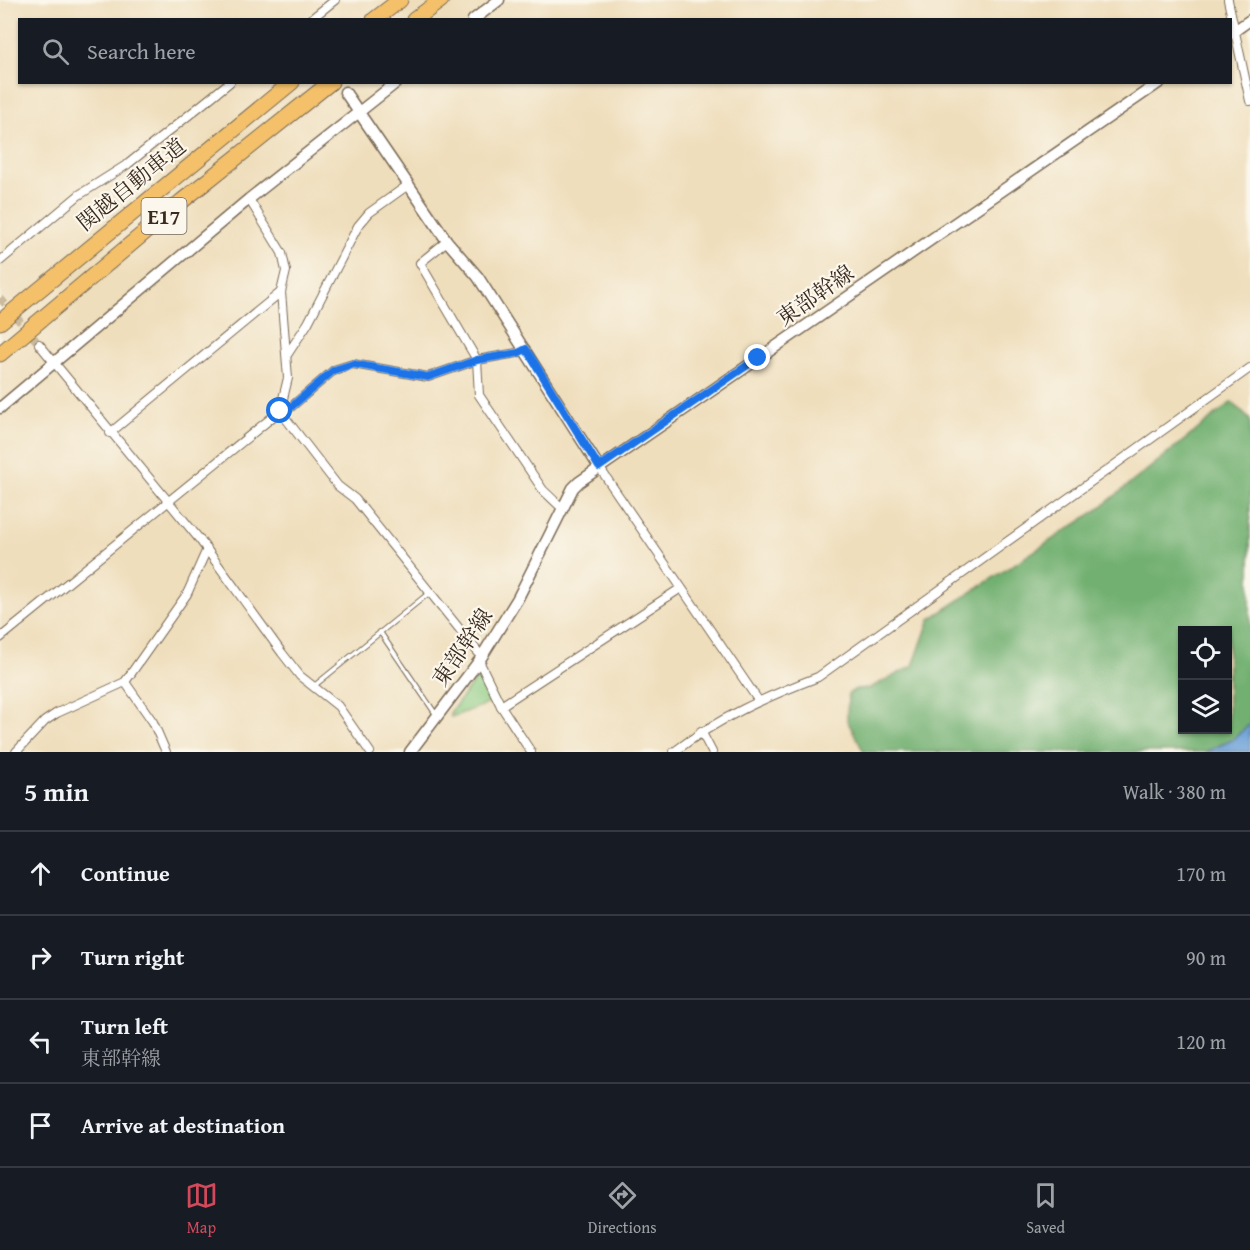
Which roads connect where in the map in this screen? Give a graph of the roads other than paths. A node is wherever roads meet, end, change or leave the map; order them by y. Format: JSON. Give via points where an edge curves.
{"nodes":[{"id":1,"x":335,"y":0,"type":"edge"},
{"id":2,"x":400,"y":0,"type":"edge"},
{"id":3,"x":441,"y":0,"type":"edge"},
{"id":4,"x":499,"y":0,"type":"edge"},
{"id":5,"x":1228,"y":0,"type":"edge"},
{"id":6,"x":312,"y":18,"type":"edge"},
{"id":7,"x":377,"y":18,"type":"edge"},
{"id":8,"x":417,"y":18,"type":"edge"},
{"id":9,"x":476,"y":18,"type":"edge"},
{"id":10,"x":1231,"y":18,"type":"edge"},
{"id":11,"x":1250,"y":20,"type":"edge"},
{"id":12,"x":1233,"y":32,"type":"edge"},
{"id":13,"x":228,"y":84,"type":"edge"},
{"id":14,"x":290,"y":84,"type":"edge"},
{"id":15,"x":328,"y":84,"type":"edge"},
{"id":16,"x":394,"y":84,"type":"edge"},
{"id":17,"x":1157,"y":84,"type":"edge"},
{"id":18,"x":345,"y":92,"type":"dead end"},
{"id":19,"x":1250,"y":100,"type":"edge"},
{"id":20,"x":358,"y":112,"type":"junction"},
{"id":21,"x":408,"y":185,"type":"junction"},
{"id":22,"x":249,"y":198,"type":"junction"},
{"id":23,"x":447,"y":241,"type":"junction"},
{"id":24,"x":0,"y":261,"type":"edge"},
{"id":25,"x":282,"y":292,"type":"junction"},
{"id":26,"x":0,"y":322,"type":"edge"},
{"id":27,"x":39,"y":344,"type":"tunnel mouth"},
{"id":28,"x":526,"y":349,"type":"junction"},
{"id":29,"x":0,"y":354,"type":"edge"},
{"id":30,"x":287,"y":355,"type":"junction"},
{"id":31,"x":477,"y":360,"type":"junction"},
{"id":32,"x":53,"y":361,"type":"junction"},
{"id":33,"x":1250,"y":368,"type":"edge"},
{"id":34,"x":0,"y":408,"type":"edge"},
{"id":35,"x":282,"y":412,"type":"junction"},
{"id":36,"x":110,"y":433,"type":"junction"},
{"id":37,"x":599,"y":467,"type":"junction"},
{"id":38,"x":168,"y":501,"type":"junction"},
{"id":39,"x":563,"y":508,"type":"junction"},
{"id":40,"x":207,"y":549,"type":"junction"},
{"id":41,"x":681,"y":588,"type":"junction"},
{"id":42,"x":429,"y":593,"type":"junction"},
{"id":43,"x":380,"y":633,"type":"junction"},
{"id":44,"x":0,"y":638,"type":"edge"},
{"id":45,"x":480,"y":659,"type":"junction"},
{"id":46,"x":125,"y":682,"type":"junction"},
{"id":47,"x":314,"y":686,"type":"junction"},
{"id":48,"x":758,"y":700,"type":"junction"},
{"id":49,"x":501,"y":706,"type":"junction"},
{"id":50,"x":438,"y":717,"type":"junction"},
{"id":51,"x":701,"y":731,"type":"junction"},
{"id":52,"x":16,"y":752,"type":"edge"},
{"id":53,"x":166,"y":752,"type":"edge"},
{"id":54,"x":370,"y":752,"type":"edge"},
{"id":55,"x":410,"y":752,"type":"edge"},
{"id":56,"x":531,"y":752,"type":"edge"},
{"id":57,"x":674,"y":752,"type":"edge"},
{"id":58,"x":712,"y":752,"type":"edge"}],
"edges":[{"from":1,"to":6,"type":"street"},
{"from":2,"to":7,"type":"highway"},
{"from":3,"to":8,"type":"highway"},
{"from":4,"to":9,"type":"street"},
{"from":5,"to":10,"type":"street"},
{"from":11,"to":12,"type":"street"},
{"from":12,"to":19,"type":"street"},
{"from":13,"to":24,"type":"street","via":[[128,164],[79,195]]},
{"from":14,"to":26,"type":"highway","name":"関越自動車道","number":"E17"},
{"from":15,"to":29,"type":"highway","name":"関越自動車道","number":"E17"},
{"from":16,"to":20,"type":"street"},
{"from":17,"to":37,"type":"street","name":"東部幹線"},
{"from":18,"to":20,"type":"street"},
{"from":20,"to":21,"type":"street"},
{"from":20,"to":22,"type":"street"},
{"from":21,"to":23,"type":"street"},
{"from":21,"to":30,"type":"street","via":[[369,213],[358,226]]},
{"from":22,"to":25,"type":"street","via":[[282,253]]},
{"from":22,"to":32,"type":"street"},
{"from":23,"to":28,"type":"street","via":[[478,277]]},
{"from":23,"to":31,"type":"street","via":[[420,263]]},
{"from":25,"to":30,"type":"street"},
{"from":25,"to":36,"type":"street"},
{"from":27,"to":32,"type":"street"},
{"from":28,"to":31,"type":"street"},
{"from":28,"to":37,"type":"street"},
{"from":30,"to":35,"type":"street","via":[[288,378]]},
{"from":31,"to":35,"type":"street","via":[[428,377],[353,364],[334,370]]},
{"from":31,"to":39,"type":"street","via":[[479,395],[543,490]]},
{"from":32,"to":34,"type":"street"},
{"from":32,"to":36,"type":"street"},
{"from":33,"to":48,"type":"street","via":[[818,677]]},
{"from":35,"to":38,"type":"street"},
{"from":35,"to":42,"type":"street","via":[[338,486],[355,498]]},
{"from":36,"to":38,"type":"street"},
{"from":37,"to":39,"type":"street","name":"東部幹線","via":[[573,488]]},
{"from":37,"to":41,"type":"street"},
{"from":38,"to":40,"type":"street"},
{"from":38,"to":44,"type":"street"},
{"from":39,"to":45,"type":"street","name":"東部幹線","via":[[526,584]]},
{"from":40,"to":46,"type":"street","via":[[187,594]]},
{"from":40,"to":47,"type":"street","via":[[282,653],[300,676]]},
{"from":41,"to":48,"type":"street"},
{"from":41,"to":49,"type":"street"},
{"from":42,"to":43,"type":"lane"},
{"from":42,"to":45,"type":"street"},
{"from":43,"to":47,"type":"lane"},
{"from":43,"to":50,"type":"lane"},
{"from":45,"to":49,"type":"street"},
{"from":45,"to":50,"type":"street","name":"東部幹線"},
{"from":46,"to":52,"type":"street","via":[[57,712]]},
{"from":46,"to":53,"type":"street","via":[[149,717]]},
{"from":47,"to":54,"type":"street","via":[[338,706]]},
{"from":48,"to":51,"type":"street"},
{"from":49,"to":56,"type":"street"},
{"from":50,"to":55,"type":"street","name":"東部幹線"},
{"from":51,"to":57,"type":"street"},
{"from":51,"to":58,"type":"street"}]}
